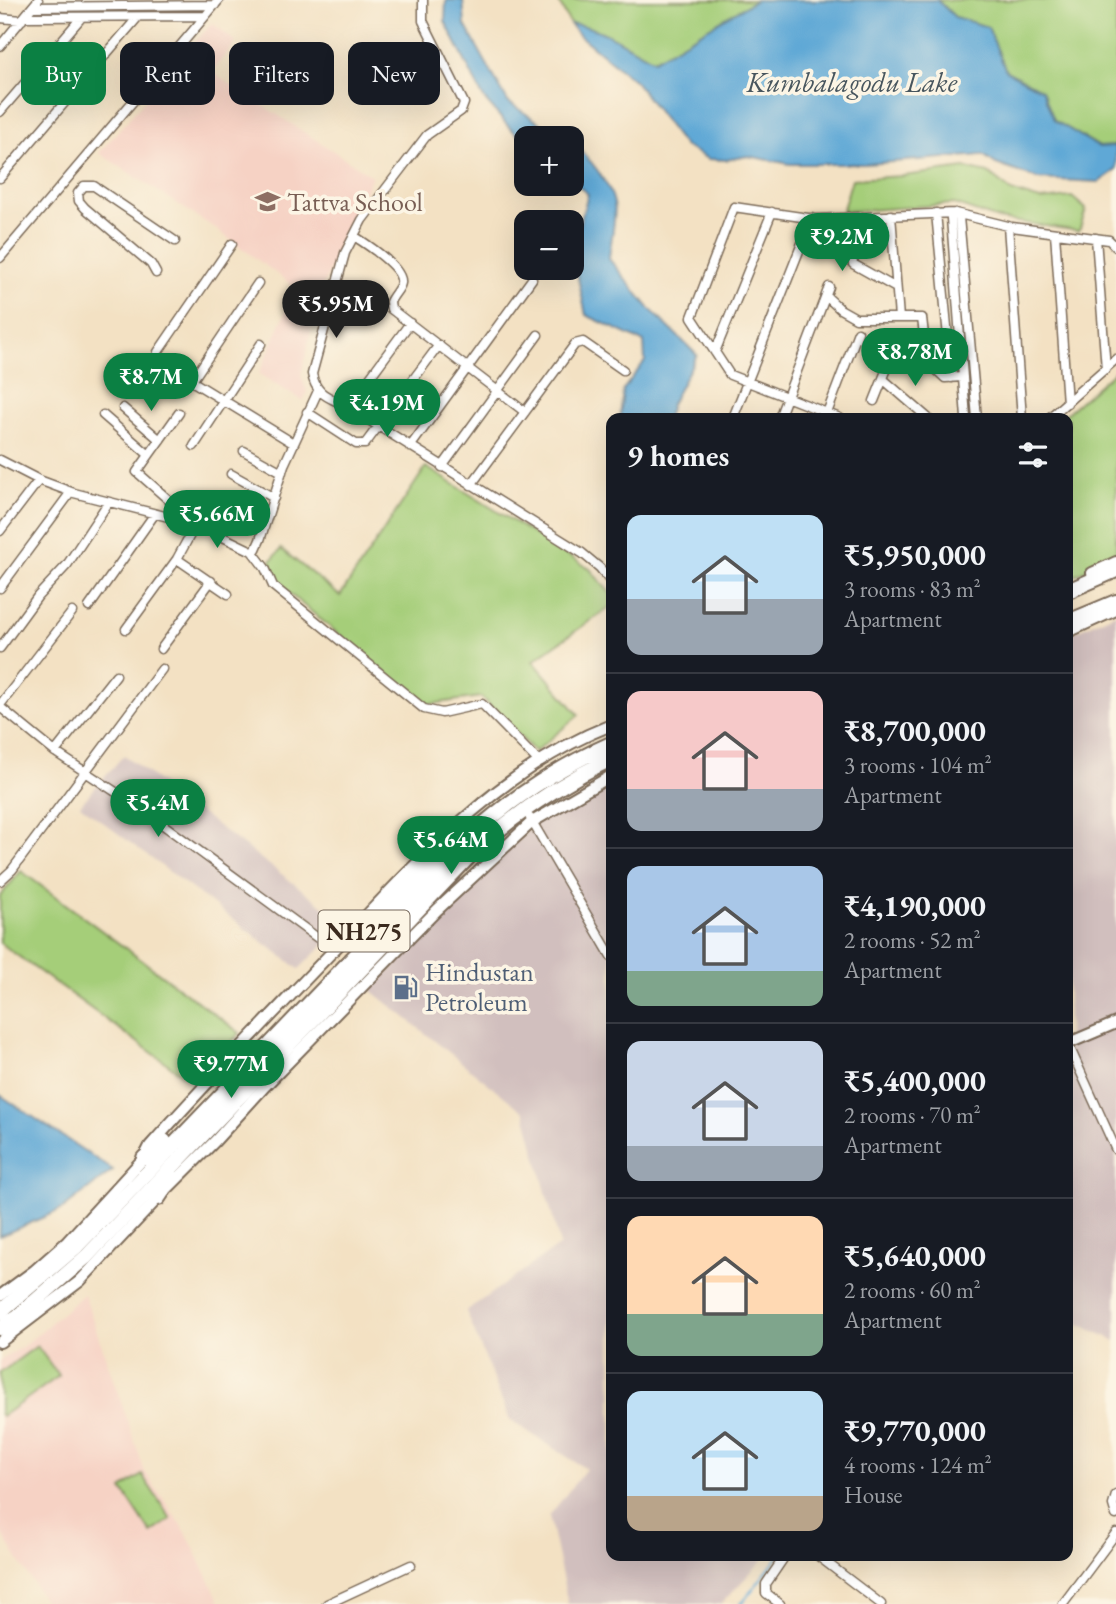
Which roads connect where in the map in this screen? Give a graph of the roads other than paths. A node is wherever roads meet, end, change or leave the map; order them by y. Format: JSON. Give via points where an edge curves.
{"nodes":[{"id":1,"x":423,"y":0,"type":"edge"},
{"id":2,"x":217,"y":2,"type":"edge"},
{"id":3,"x":36,"y":4,"type":"edge"},
{"id":4,"x":205,"y":16,"type":"junction"},
{"id":5,"x":138,"y":17,"type":"junction"},
{"id":6,"x":0,"y":18,"type":"edge"},
{"id":7,"x":81,"y":18,"type":"junction"},
{"id":8,"x":23,"y":19,"type":"junction"},
{"id":9,"x":0,"y":46,"type":"edge"},
{"id":10,"x":0,"y":112,"type":"edge"},
{"id":11,"x":0,"y":178,"type":"edge"},
{"id":12,"x":772,"y":212,"type":"junction"},
{"id":13,"x":936,"y":213,"type":"junction"},
{"id":14,"x":955,"y":213,"type":"junction"},
{"id":15,"x":891,"y":215,"type":"junction"},
{"id":16,"x":848,"y":217,"type":"junction"},
{"id":17,"x":812,"y":218,"type":"junction"},
{"id":18,"x":1008,"y":226,"type":"junction"},
{"id":19,"x":1055,"y":233,"type":"junction"},
{"id":20,"x":354,"y":236,"type":"junction"},
{"id":21,"x":1096,"y":238,"type":"junction"},
{"id":22,"x":175,"y":241,"type":"dead end"},
{"id":23,"x":232,"y":244,"type":"dead end"},
{"id":24,"x":1116,"y":247,"type":"edge"},
{"id":25,"x":0,"y":258,"type":"edge"},
{"id":26,"x":156,"y":273,"type":"dead end"},
{"id":27,"x":531,"y":280,"type":"edge"},
{"id":28,"x":258,"y":283,"type":"dead end"},
{"id":29,"x":896,"y":288,"type":"junction"},
{"id":30,"x":899,"y":318,"type":"junction"},
{"id":31,"x":410,"y":323,"type":"junction"},
{"id":32,"x":858,"y":332,"type":"dead end"},
{"id":33,"x":538,"y":335,"type":"dead end"},
{"id":34,"x":261,"y":344,"type":"dead end"},
{"id":35,"x":439,"y":345,"type":"junction"},
{"id":36,"x":715,"y":352,"type":"junction"},
{"id":37,"x":1116,"y":359,"type":"edge"},
{"id":38,"x":890,"y":362,"type":"dead end"},
{"id":39,"x":468,"y":368,"type":"junction"},
{"id":40,"x":1106,"y":369,"type":"junction"},
{"id":41,"x":623,"y":370,"type":"dead end"},
{"id":42,"x":963,"y":377,"type":"junction"},
{"id":43,"x":952,"y":378,"type":"junction"},
{"id":44,"x":883,"y":379,"type":"junction"},
{"id":45,"x":192,"y":381,"type":"junction"},
{"id":46,"x":748,"y":382,"type":"junction"},
{"id":47,"x":318,"y":391,"type":"junction"},
{"id":48,"x":497,"y":391,"type":"junction"},
{"id":49,"x":787,"y":397,"type":"junction"},
{"id":50,"x":224,"y":401,"type":"junction"},
{"id":51,"x":874,"y":401,"type":"dead end"},
{"id":52,"x":1067,"y":403,"type":"junction"},
{"id":53,"x":348,"y":407,"type":"junction"},
{"id":54,"x":123,"y":408,"type":"dead end"},
{"id":55,"x":917,"y":408,"type":"junction"},
{"id":56,"x":307,"y":412,"type":"junction"},
{"id":57,"x":525,"y":412,"type":"junction"},
{"id":58,"x":179,"y":413,"type":"dead end"},
{"id":59,"x":735,"y":413,"type":"edge"},
{"id":60,"x":781,"y":413,"type":"edge"},
{"id":61,"x":827,"y":413,"type":"joint"},
{"id":62,"x":914,"y":413,"type":"edge"},
{"id":63,"x":922,"y":413,"type":"edge"},
{"id":64,"x":966,"y":413,"type":"edge"},
{"id":65,"x":977,"y":413,"type":"edge"},
{"id":66,"x":1023,"y":413,"type":"edge"},
{"id":67,"x":1055,"y":413,"type":"edge"},
{"id":68,"x":103,"y":415,"type":"dead end"},
{"id":69,"x":378,"y":426,"type":"junction"},
{"id":70,"x":160,"y":440,"type":"junction"},
{"id":71,"x":293,"y":443,"type":"junction"},
{"id":72,"x":194,"y":446,"type":"dead end"},
{"id":73,"x":410,"y":447,"type":"junction"},
{"id":74,"x":244,"y":451,"type":"dead end"},
{"id":75,"x":149,"y":455,"type":"junction"},
{"id":76,"x":0,"y":460,"type":"edge"},
{"id":77,"x":442,"y":467,"type":"junction"},
{"id":78,"x":282,"y":472,"type":"junction"},
{"id":79,"x":231,"y":474,"type":"dead end"},
{"id":80,"x":39,"y":480,"type":"junction"},
{"id":81,"x":471,"y":485,"type":"junction"},
{"id":82,"x":71,"y":492,"type":"junction"},
{"id":83,"x":275,"y":498,"type":"junction"},
{"id":84,"x":108,"y":503,"type":"junction"},
{"id":85,"x":155,"y":515,"type":"junction"},
{"id":86,"x":196,"y":524,"type":"junction"},
{"id":87,"x":0,"y":531,"type":"edge"},
{"id":88,"x":252,"y":551,"type":"junction"},
{"id":89,"x":177,"y":559,"type":"junction"},
{"id":90,"x":1116,"y":562,"type":"edge"},
{"id":91,"x":1116,"y":570,"type":"edge"},
{"id":92,"x":606,"y":576,"type":"edge"},
{"id":93,"x":1116,"y":578,"type":"edge"},
{"id":94,"x":211,"y":582,"type":"junction"},
{"id":95,"x":1073,"y":582,"type":"edge"},
{"id":96,"x":0,"y":588,"type":"edge"},
{"id":97,"x":1073,"y":589,"type":"edge"},
{"id":98,"x":228,"y":594,"type":"dead end"},
{"id":99,"x":1116,"y":594,"type":"edge"},
{"id":100,"x":1073,"y":596,"type":"edge"},
{"id":101,"x":1116,"y":602,"type":"edge"},
{"id":102,"x":89,"y":607,"type":"dead end"},
{"id":103,"x":1116,"y":610,"type":"edge"},
{"id":104,"x":1073,"y":611,"type":"edge"},
{"id":105,"x":72,"y":612,"type":"dead end"},
{"id":106,"x":1073,"y":620,"type":"edge"},
{"id":107,"x":127,"y":629,"type":"dead end"},
{"id":108,"x":1073,"y":630,"type":"edge"},
{"id":109,"x":0,"y":648,"type":"edge"},
{"id":110,"x":161,"y":649,"type":"dead end"},
{"id":111,"x":162,"y":669,"type":"dead end"},
{"id":112,"x":116,"y":676,"type":"dead end"},
{"id":113,"x":0,"y":706,"type":"edge"},
{"id":114,"x":606,"y":727,"type":"edge"},
{"id":115,"x":606,"y":737,"type":"edge"},
{"id":116,"x":606,"y":747,"type":"edge"},
{"id":117,"x":55,"y":752,"type":"junction"},
{"id":118,"x":539,"y":762,"type":"junction"},
{"id":119,"x":606,"y":762,"type":"edge"},
{"id":120,"x":606,"y":770,"type":"edge"},
{"id":121,"x":85,"y":773,"type":"junction"},
{"id":122,"x":606,"y":779,"type":"edge"},
{"id":123,"x":531,"y":819,"type":"junction"},
{"id":124,"x":0,"y":881,"type":"edge"},
{"id":125,"x":606,"y":947,"type":"edge"},
{"id":126,"x":334,"y":950,"type":"junction"},
{"id":127,"x":1116,"y":1023,"type":"edge"},
{"id":128,"x":1073,"y":1041,"type":"edge"},
{"id":129,"x":1073,"y":1054,"type":"edge"},
{"id":130,"x":1116,"y":1150,"type":"edge"},
{"id":131,"x":144,"y":1158,"type":"junction"},
{"id":132,"x":158,"y":1198,"type":"joint"},
{"id":133,"x":0,"y":1296,"type":"edge"},
{"id":134,"x":0,"y":1312,"type":"edge"},
{"id":135,"x":2,"y":1334,"type":"edge"},
{"id":136,"x":1116,"y":1495,"type":"edge"},
{"id":137,"x":1116,"y":1515,"type":"edge"},
{"id":138,"x":1116,"y":1532,"type":"edge"},
{"id":139,"x":782,"y":1561,"type":"edge"},
{"id":140,"x":825,"y":1561,"type":"edge"},
{"id":141,"x":411,"y":1565,"type":"dead end"},
{"id":142,"x":327,"y":1604,"type":"edge"},
{"id":143,"x":780,"y":1604,"type":"edge"},
{"id":144,"x":881,"y":1604,"type":"edge"},
{"id":145,"x":1063,"y":1604,"type":"edge"}],
"edges":[{"from":1,"to":20,"type":"street","via":[[424,21],[464,103],[461,111],[427,135]]},
{"from":2,"to":3,"type":"street"},
{"from":2,"to":4,"type":"street"},
{"from":3,"to":8,"type":"street"},
{"from":4,"to":5,"type":"street"},
{"from":4,"to":25,"type":"street"},
{"from":5,"to":7,"type":"street"},
{"from":5,"to":11,"type":"street"},
{"from":6,"to":8,"type":"street"},
{"from":7,"to":8,"type":"street"},
{"from":7,"to":10,"type":"street"},
{"from":8,"to":9,"type":"street"},
{"from":12,"to":17,"type":"street"},
{"from":12,"to":36,"type":"street"},
{"from":12,"to":36,"type":"street","via":[[734,207],[692,317]]},
{"from":13,"to":14,"type":"street"},
{"from":13,"to":15,"type":"street"},
{"from":13,"to":43,"type":"street"},
{"from":14,"to":18,"type":"street"},
{"from":14,"to":42,"type":"street","via":[[951,218]]},
{"from":14,"to":65,"type":"street","via":[[960,216]]},
{"from":15,"to":16,"type":"street"},
{"from":15,"to":29,"type":"street"},
{"from":16,"to":17,"type":"street"},
{"from":16,"to":29,"type":"street","via":[[853,264]]},
{"from":17,"to":46,"type":"street"},
{"from":18,"to":19,"type":"street"},
{"from":18,"to":66,"type":"street"},
{"from":19,"to":21,"type":"street"},
{"from":19,"to":52,"type":"street"},
{"from":20,"to":31,"type":"street","via":[[382,255],[400,275],[401,286],[389,305]]},
{"from":20,"to":47,"type":"street","via":[[345,253],[315,362]]},
{"from":21,"to":24,"type":"street","via":[[1109,240]]},
{"from":21,"to":40,"type":"street"},
{"from":22,"to":26,"type":"street","via":[[94,186],[85,186],[78,193],[85,208]]},
{"from":23,"to":45,"type":"street","via":[[158,352],[158,360]]},
{"from":27,"to":39,"type":"street"},
{"from":28,"to":45,"type":"street"},
{"from":29,"to":30,"type":"street"},
{"from":30,"to":43,"type":"street","via":[[922,318],[927,361],[945,378]]},
{"from":30,"to":49,"type":"street","via":[[856,318],[840,309],[828,292]]},
{"from":31,"to":35,"type":"street"},
{"from":31,"to":53,"type":"street"},
{"from":32,"to":61,"type":"street"},
{"from":33,"to":48,"type":"street"},
{"from":34,"to":50,"type":"street"},
{"from":35,"to":39,"type":"street"},
{"from":35,"to":69,"type":"street"},
{"from":36,"to":46,"type":"street","via":[[730,374]]},
{"from":37,"to":40,"type":"street"},
{"from":38,"to":44,"type":"street"},
{"from":39,"to":48,"type":"street"},
{"from":39,"to":73,"type":"street"},
{"from":40,"to":52,"type":"street"},
{"from":41,"to":57,"type":"street","via":[[578,342]]},
{"from":42,"to":43,"type":"street"},
{"from":42,"to":64,"type":"street"},
{"from":44,"to":51,"type":"street"},
{"from":44,"to":55,"type":"street"},
{"from":45,"to":50,"type":"street"},
{"from":46,"to":49,"type":"street"},
{"from":46,"to":59,"type":"street"},
{"from":47,"to":53,"type":"street"},
{"from":47,"to":56,"type":"street"},
{"from":48,"to":57,"type":"street"},
{"from":48,"to":77,"type":"street"},
{"from":49,"to":60,"type":"street"},
{"from":49,"to":61,"type":"street"},
{"from":50,"to":71,"type":"street"},
{"from":50,"to":72,"type":"street"},
{"from":52,"to":67,"type":"street"},
{"from":53,"to":69,"type":"street"},
{"from":54,"to":70,"type":"street"},
{"from":55,"to":62,"type":"street"},
{"from":55,"to":63,"type":"street"},
{"from":56,"to":69,"type":"street","via":[[361,445]]},
{"from":56,"to":71,"type":"street"},
{"from":57,"to":81,"type":"street"},
{"from":58,"to":70,"type":"street"},
{"from":68,"to":75,"type":"street"},
{"from":69,"to":73,"type":"street"},
{"from":70,"to":75,"type":"street"},
{"from":71,"to":78,"type":"street"},
{"from":73,"to":77,"type":"street"},
{"from":74,"to":78,"type":"street"},
{"from":75,"to":86,"type":"street","via":[[136,472]]},
{"from":76,"to":80,"type":"street"},
{"from":77,"to":81,"type":"street"},
{"from":78,"to":83,"type":"street"},
{"from":79,"to":83,"type":"street"},
{"from":80,"to":82,"type":"street"},
{"from":80,"to":87,"type":"street"},
{"from":81,"to":92,"type":"street","via":[[582,553]]},
{"from":82,"to":84,"type":"street"},
{"from":82,"to":96,"type":"street"},
{"from":83,"to":88,"type":"street"},
{"from":84,"to":85,"type":"street"},
{"from":84,"to":109,"type":"street"},
{"from":85,"to":86,"type":"street"},
{"from":85,"to":102,"type":"street"},
{"from":86,"to":88,"type":"street"},
{"from":86,"to":89,"type":"street"},
{"from":88,"to":118,"type":"street","via":[[272,586],[424,709],[442,713],[482,704]]},
{"from":89,"to":94,"type":"street"},
{"from":89,"to":107,"type":"street"},
{"from":90,"to":95,"type":"street"},
{"from":91,"to":97,"type":"highway"},
{"from":93,"to":100,"type":"highway"},
{"from":94,"to":98,"type":"street"},
{"from":94,"to":110,"type":"street"},
{"from":99,"to":104,"type":"highway"},
{"from":101,"to":106,"type":"highway"},
{"from":103,"to":108,"type":"street"},
{"from":105,"to":113,"type":"street"},
{"from":111,"to":121,"type":"street"},
{"from":112,"to":117,"type":"street"},
{"from":113,"to":117,"type":"street"},
{"from":114,"to":118,"type":"street","number":"NH275"},
{"from":115,"to":131,"type":"highway","number":"NH275","via":[[544,768],[462,832]]},
{"from":116,"to":134,"type":"highway","number":"NH275","via":[[541,781],[470,836],[76,1247]]},
{"from":117,"to":121,"type":"street"},
{"from":118,"to":126,"type":"street","number":"NH275","via":[[505,785],[418,861]]},
{"from":119,"to":135,"type":"highway","number":"NH275","via":[[531,805],[480,846],[86,1256]]},
{"from":120,"to":123,"type":"highway","number":"NH275","via":[[576,785]]},
{"from":121,"to":124,"type":"street"},
{"from":121,"to":126,"type":"street"},
{"from":122,"to":123,"type":"street","number":"NH275"},
{"from":123,"to":125,"type":"street"},
{"from":123,"to":132,"type":"highway","number":"NH275","via":[[477,860],[274,1066]]},
{"from":126,"to":131,"type":"street","number":"NH275","via":[[205,1083]]},
{"from":127,"to":128,"type":"street"},
{"from":129,"to":130,"type":"street"},
{"from":131,"to":133,"type":"street","number":"NH275","via":[[67,1242]]},
{"from":132,"to":135,"type":"street","number":"NH275","via":[[79,1281]]},
{"from":136,"to":137,"type":"street"},
{"from":138,"to":145,"type":"street"},
{"from":139,"to":143,"type":"street","via":[[766,1584],[766,1593]]},
{"from":140,"to":144,"type":"street"},
{"from":141,"to":142,"type":"street"}]}
